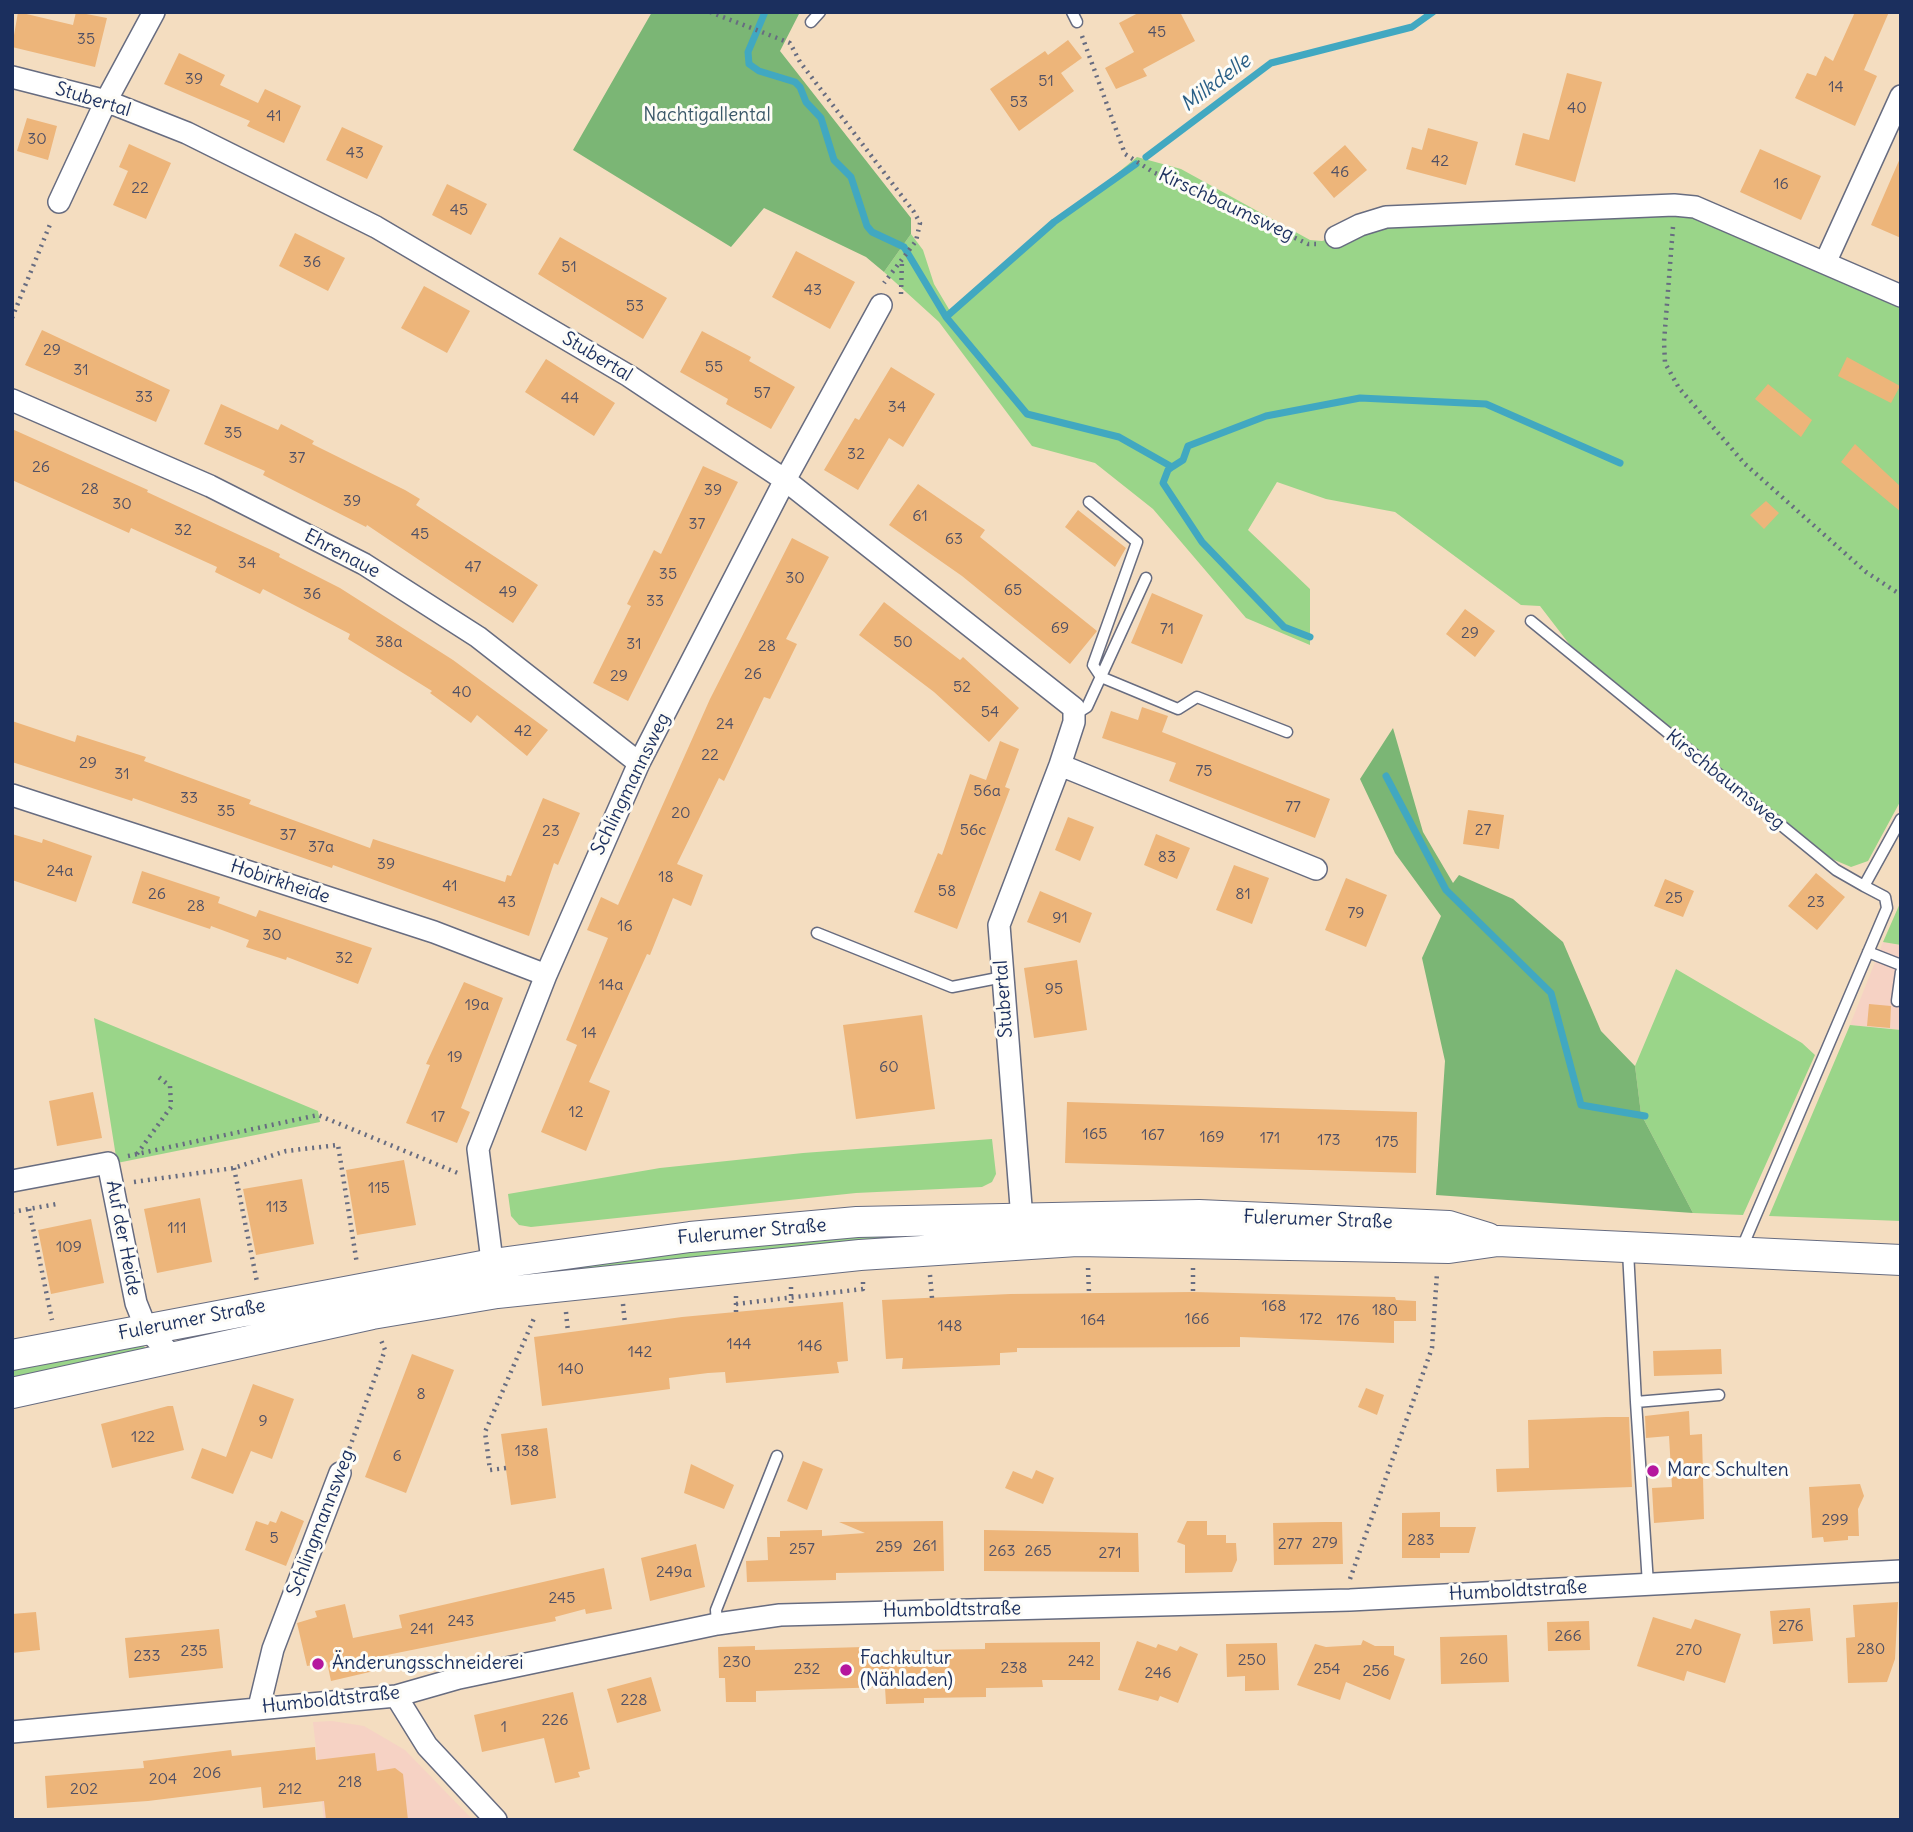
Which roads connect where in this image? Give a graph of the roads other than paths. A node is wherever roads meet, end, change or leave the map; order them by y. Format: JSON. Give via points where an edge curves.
{"nodes":[{"id":1,"x":154,"y":12,"type":"edge"},
{"id":2,"x":820,"y":12,"type":"edge"},
{"id":3,"x":811,"y":22,"type":"dead end"},
{"id":4,"x":12,"y":77,"type":"edge"},
{"id":5,"x":1901,"y":96,"type":"edge"},
{"id":6,"x":107,"y":101,"type":"junction"},
{"id":7,"x":59,"y":202,"type":"road end"},
{"id":8,"x":1336,"y":237,"type":"road end"},
{"id":9,"x":1825,"y":263,"type":"junction"},
{"id":10,"x":1901,"y":296,"type":"edge"},
{"id":11,"x":881,"y":305,"type":"dead end"},
{"id":12,"x":12,"y":400,"type":"edge"},
{"id":13,"x":785,"y":480,"type":"junction"},
{"id":14,"x":1089,"y":502,"type":"dead end"},
{"id":15,"x":1146,"y":578,"type":"dead end"},
{"id":16,"x":1531,"y":621,"type":"dead end"},
{"id":17,"x":1101,"y":677,"type":"junction"},
{"id":18,"x":1074,"y":715,"type":"junction"},
{"id":19,"x":1287,"y":732,"type":"dead end"},
{"id":20,"x":639,"y":763,"type":"junction"},
{"id":21,"x":1060,"y":765,"type":"junction"},
{"id":22,"x":12,"y":795,"type":"edge"},
{"id":23,"x":1901,"y":819,"type":"edge"},
{"id":24,"x":1316,"y":869,"type":"dead end"},
{"id":25,"x":1864,"y":886,"type":"junction"},
{"id":26,"x":817,"y":933,"type":"dead end"},
{"id":27,"x":1868,"y":952,"type":"junction"},
{"id":28,"x":1901,"y":965,"type":"edge"},
{"id":29,"x":1901,"y":972,"type":"edge"},
{"id":30,"x":546,"y":975,"type":"junction"},
{"id":31,"x":1003,"y":977,"type":"junction"},
{"id":32,"x":1897,"y":1001,"type":"dead end"},
{"id":33,"x":12,"y":1181,"type":"edge"},
{"id":34,"x":1023,"y":1231,"type":"junction"},
{"id":35,"x":1498,"y":1241,"type":"junction"},
{"id":36,"x":1628,"y":1248,"type":"junction"},
{"id":37,"x":1741,"y":1252,"type":"junction"},
{"id":38,"x":1901,"y":1261,"type":"edge"},
{"id":39,"x":492,"y":1264,"type":"junction"},
{"id":40,"x":496,"y":1293,"type":"junction"},
{"id":41,"x":146,"y":1328,"type":"junction"},
{"id":42,"x":12,"y":1354,"type":"edge"},
{"id":43,"x":173,"y":1357,"type":"junction"},
{"id":44,"x":12,"y":1393,"type":"edge"},
{"id":45,"x":1719,"y":1395,"type":"dead end"},
{"id":46,"x":1636,"y":1402,"type":"junction"},
{"id":47,"x":777,"y":1456,"type":"dead end"},
{"id":48,"x":340,"y":1473,"type":"road end"},
{"id":49,"x":1901,"y":1571,"type":"edge"},
{"id":50,"x":1648,"y":1584,"type":"junction"},
{"id":51,"x":717,"y":1624,"type":"junction"},
{"id":52,"x":396,"y":1696,"type":"junction"},
{"id":53,"x":259,"y":1707,"type":"junction"},
{"id":54,"x":12,"y":1732,"type":"edge"},
{"id":55,"x":496,"y":1820,"type":"edge"}],
"edges":[{"from":1,"to":6,"type":"street"},
{"from":2,"to":3,"type":"lane"},
{"from":4,"to":6,"type":"street","name":"Stubertal"},
{"from":5,"to":9,"type":"street"},
{"from":6,"to":7,"type":"street"},
{"from":6,"to":13,"type":"street","name":"Stubertal","via":[[187,133],[376,227],[629,376]]},
{"from":8,"to":9,"type":"street","via":[[1387,217],[1674,205],[1695,207]]},
{"from":9,"to":10,"type":"street"},
{"from":11,"to":13,"type":"street","name":"Schlingmannsweg"},
{"from":12,"to":20,"type":"street","name":"Ehrenaue","via":[[210,486],[363,564],[478,637]]},
{"from":13,"to":18,"type":"street","name":"Stubertal","via":[[1062,697],[1074,708]]},
{"from":13,"to":20,"type":"street","name":"Schlingmannsweg"},
{"from":14,"to":17,"type":"lane","via":[[1137,542],[1093,665]]},
{"from":15,"to":17,"type":"lane"},
{"from":16,"to":25,"type":"lane","name":"Kirschbaumsweg","via":[[1836,870]]},
{"from":17,"to":18,"type":"lane","via":[[1087,707]]},
{"from":17,"to":19,"type":"lane","via":[[1178,709],[1197,696]]},
{"from":18,"to":21,"type":"street","name":"Stubertal"},
{"from":20,"to":30,"type":"street","name":"Schlingmannsweg"},
{"from":21,"to":24,"type":"street"},
{"from":21,"to":31,"type":"street","name":"Stubertal","via":[[999,925]]},
{"from":22,"to":30,"type":"street","name":"Hobirkheide","via":[[435,932]]},
{"from":23,"to":25,"type":"lane"},
{"from":25,"to":27,"type":"lane","name":"Kirschbaumsweg","via":[[1885,897],[1887,908]]},
{"from":26,"to":31,"type":"lane","via":[[952,987]]},
{"from":27,"to":28,"type":"lane"},
{"from":27,"to":37,"type":"lane"},
{"from":29,"to":32,"type":"lane"},
{"from":30,"to":39,"type":"street","name":"Schlingmannsweg","via":[[478,1149]]},
{"from":31,"to":34,"type":"street","name":"Stubertal"},
{"from":33,"to":41,"type":"street","name":"Auf der Heide","via":[[108,1163],[136,1303]]},
{"from":34,"to":35,"type":"main road","name":"Fulerumer Straße","via":[[1077,1241],[1449,1248]]},
{"from":34,"to":35,"type":"main road","name":"Fulerumer Straße","via":[[1199,1215],[1449,1226]]},
{"from":34,"to":39,"type":"main road","name":"Fulerumer Straße","via":[[856,1222],[690,1237]]},
{"from":34,"to":40,"type":"main road","name":"Fulerumer Straße"},
{"from":35,"to":36,"type":"main road","name":"Fulerumer Straße"},
{"from":36,"to":37,"type":"main road","name":"Fulerumer Straße"},
{"from":36,"to":46,"type":"lane"},
{"from":37,"to":38,"type":"main road","name":"Fulerumer Straße"},
{"from":39,"to":40,"type":"street","name":"Schlingmannsweg"},
{"from":39,"to":41,"type":"main road","name":"Fulerumer Straße"},
{"from":40,"to":43,"type":"main road","name":"Fulerumer Straße","via":[[372,1314]]},
{"from":41,"to":42,"type":"main road","name":"Fulerumer Straße"},
{"from":41,"to":43,"type":"street","name":"Auf der Heide"},
{"from":43,"to":44,"type":"main road","name":"Fulerumer Straße"},
{"from":45,"to":46,"type":"lane"},
{"from":46,"to":50,"type":"lane"},
{"from":47,"to":51,"type":"lane","via":[[716,1610]]},
{"from":48,"to":53,"type":"street","name":"Schlingmannsweg","via":[[273,1649]]},
{"from":49,"to":50,"type":"street","name":"Humboldtstraße"},
{"from":50,"to":51,"type":"street","name":"Humboldtstraße","via":[[1350,1600],[780,1615]]},
{"from":51,"to":52,"type":"street","name":"Humboldtstraße","via":[[459,1678]]},
{"from":52,"to":53,"type":"street","name":"Humboldtstraße"},
{"from":52,"to":55,"type":"street","via":[[427,1746]]},
{"from":53,"to":54,"type":"street","name":"Humboldtstraße"}]}
